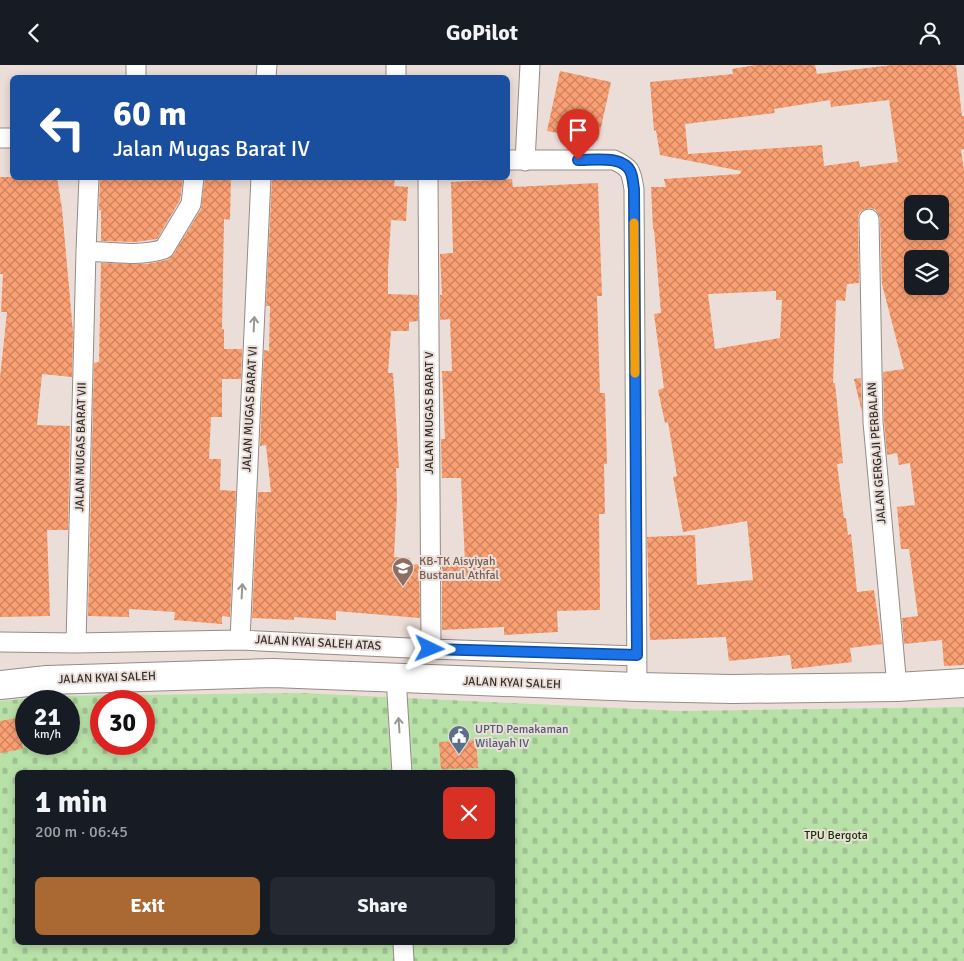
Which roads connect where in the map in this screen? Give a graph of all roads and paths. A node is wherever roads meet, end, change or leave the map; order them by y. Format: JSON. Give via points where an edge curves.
{"nodes":[{"id":1,"x":530,"y":65,"type":"edge"},
{"id":2,"x":516,"y":161,"type":"edge"},
{"id":3,"x":89,"y":180,"type":"edge"},
{"id":4,"x":194,"y":180,"type":"edge"},
{"id":5,"x":261,"y":180,"type":"edge"},
{"id":6,"x":428,"y":180,"type":"edge"},
{"id":7,"x":869,"y":219,"type":"dead end"},
{"id":8,"x":86,"y":251,"type":"junction"},
{"id":9,"x":240,"y":640,"type":"junction"},
{"id":10,"x":0,"y":642,"type":"edge"},
{"id":11,"x":76,"y":643,"type":"junction"},
{"id":12,"x":430,"y":649,"type":"junction"},
{"id":13,"x":637,"y":655,"type":"junction"},
{"id":14,"x":396,"y":678,"type":"junction"},
{"id":15,"x":964,"y":683,"type":"edge"},
{"id":16,"x":0,"y":685,"type":"edge"},
{"id":17,"x":637,"y":687,"type":"junction"},
{"id":18,"x":897,"y":687,"type":"junction"},
{"id":19,"x":402,"y":770,"type":"edge"},
{"id":20,"x":403,"y":945,"type":"edge"},
{"id":21,"x":404,"y":961,"type":"edge"}],
"edges":[{"from":1,"to":2,"type":"street"},
{"from":2,"to":13,"type":"street","via":[[614,160],[628,166],[632,173]]},
{"from":3,"to":8,"type":"street","name":"JALAN MUGAS BARAT VII"},
{"from":4,"to":8,"type":"street","via":[[191,204],[164,249],[127,253]]},
{"from":9,"to":5,"type":"street","name":"JALAN MUGAS BARAT VI","one_way":true},
{"from":6,"to":12,"type":"street","name":"JALAN MUGAS BARAT V"},
{"from":7,"to":18,"type":"street","name":"JALAN GERGAJI PERBALAN","via":[[873,422]]},
{"from":8,"to":11,"type":"street","name":"JALAN MUGAS BARAT VII"},
{"from":9,"to":11,"type":"street","name":"JALAN KYAI SALEH ATAS"},
{"from":9,"to":12,"type":"street","name":"JALAN KYAI SALEH ATAS"},
{"from":10,"to":11,"type":"street","name":"JALAN KYAI SALEH ATAS"},
{"from":12,"to":13,"type":"street","name":"JALAN KYAI SALEH ATAS"},
{"from":13,"to":17,"type":"street"},
{"from":14,"to":16,"type":"main road","name":"JALAN KYAI SALEH","via":[[273,673],[47,680]]},
{"from":14,"to":17,"type":"main road","name":"JALAN KYAI SALEH"},
{"from":19,"to":14,"type":"street","one_way":true},
{"from":15,"to":18,"type":"main road","name":"JALAN KYAI SALEH"},
{"from":17,"to":18,"type":"main road","name":"JALAN KYAI SALEH"},
{"from":20,"to":21,"type":"street"}]}
